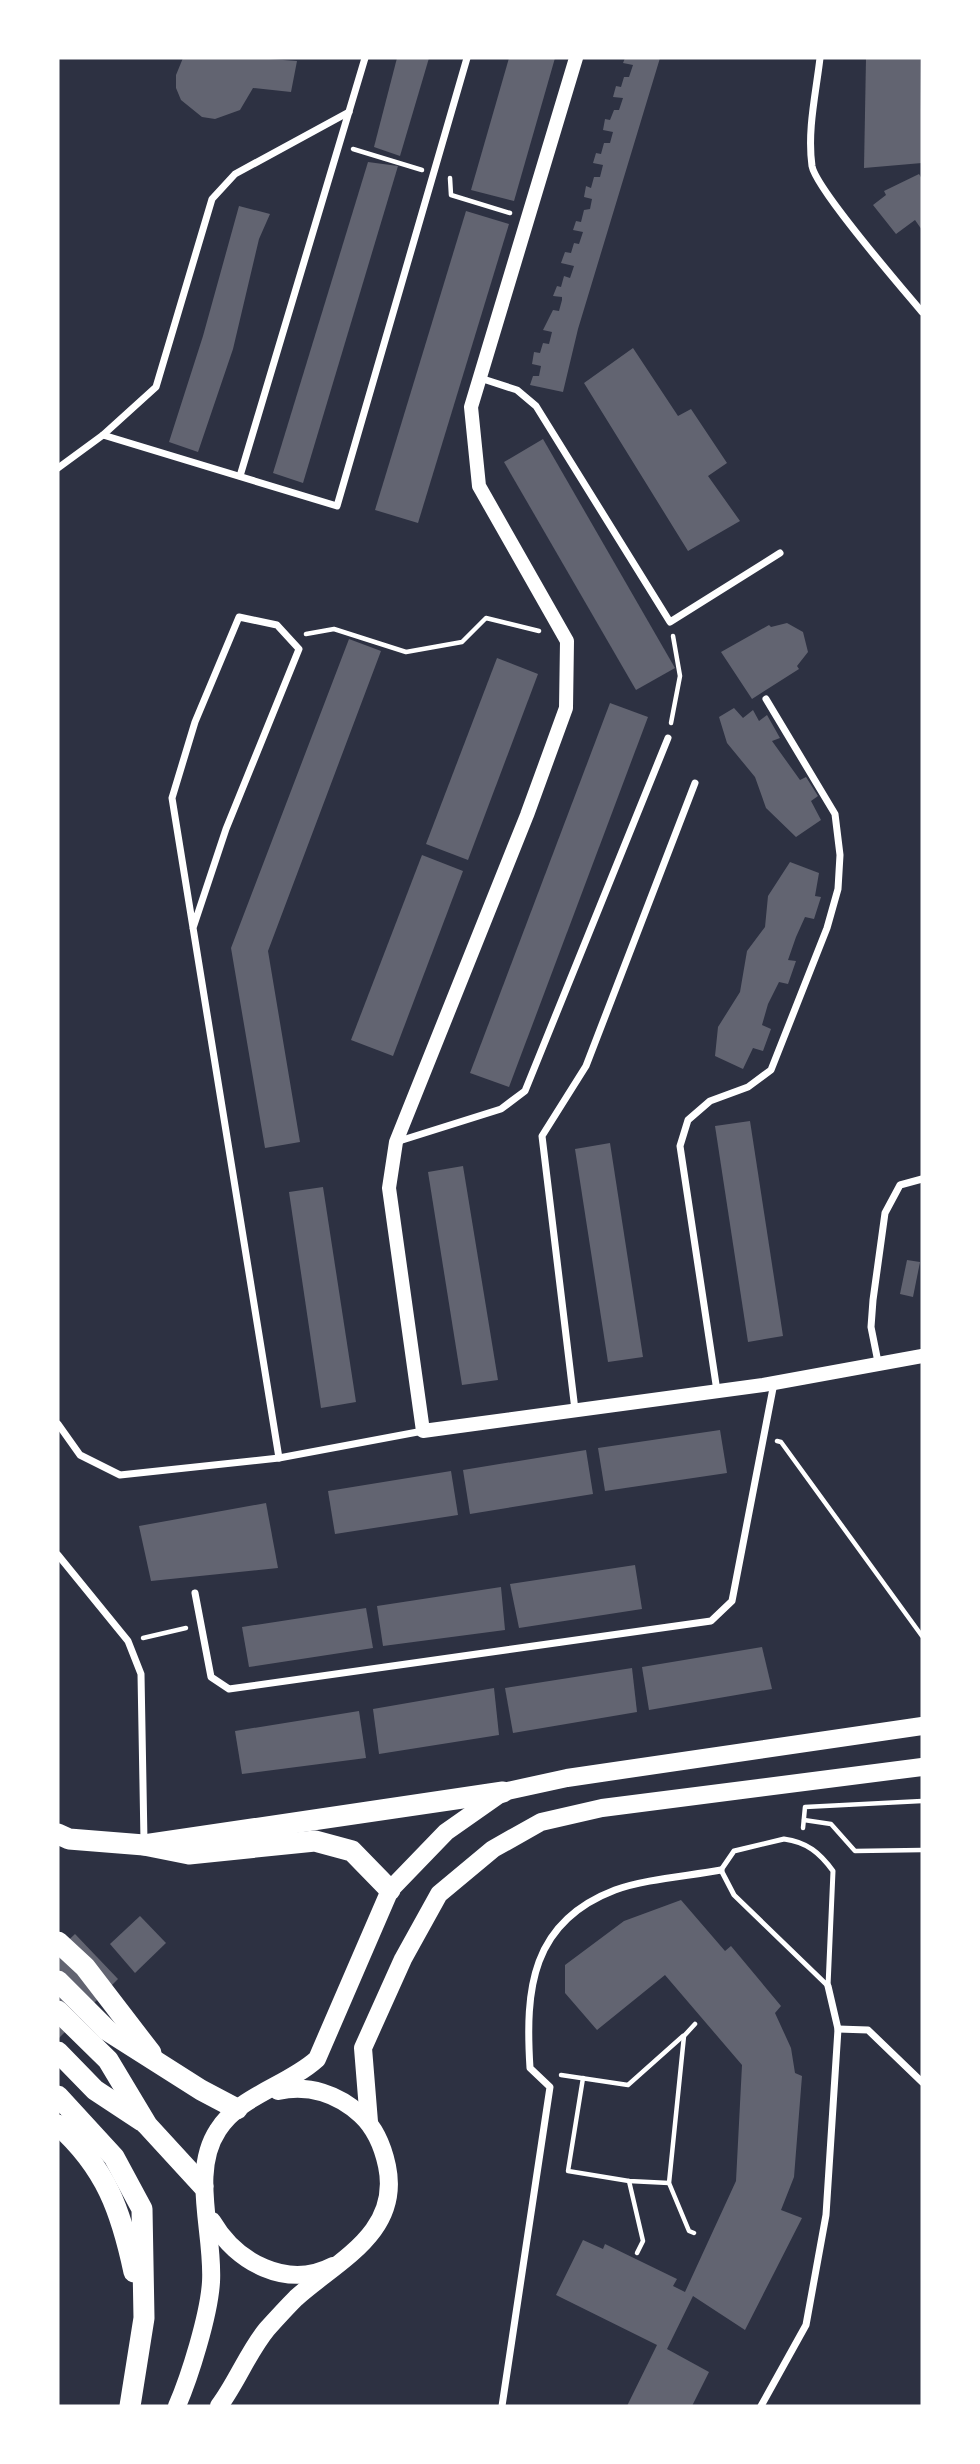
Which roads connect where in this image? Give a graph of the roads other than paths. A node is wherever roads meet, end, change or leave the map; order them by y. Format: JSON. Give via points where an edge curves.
{"nodes":[{"id":1,"x":365,"y":58,"type":"edge"},
{"id":2,"x":467,"y":58,"type":"edge"},
{"id":3,"x":576,"y":58,"type":"edge"},
{"id":4,"x":820,"y":58,"type":"edge"},
{"id":5,"x":349,"y":112,"type":"junction"},
{"id":6,"x":922,"y":313,"type":"edge"},
{"id":7,"x":480,"y":378,"type":"junction"},
{"id":8,"x":103,"y":435,"type":"junction"},
{"id":9,"x":58,"y":468,"type":"edge"},
{"id":10,"x":240,"y":476,"type":"junction"},
{"id":11,"x":780,"y":553,"type":"dead end"},
{"id":12,"x":766,"y":699,"type":"dead end"},
{"id":13,"x":667,"y":738,"type":"road end"},
{"id":14,"x":695,"y":783,"type":"dead end"},
{"id":15,"x":193,"y":928,"type":"junction"},
{"id":16,"x":397,"y":1142,"type":"junction"},
{"id":17,"x":922,"y":1179,"type":"edge"},
{"id":18,"x":922,"y":1356,"type":"edge"},
{"id":19,"x":878,"y":1362,"type":"junction"},
{"id":20,"x":774,"y":1383,"type":"junction"},
{"id":21,"x":717,"y":1391,"type":"junction"},
{"id":22,"x":575,"y":1410,"type":"junction"},
{"id":23,"x":58,"y":1424,"type":"edge"},
{"id":24,"x":423,"y":1432,"type":"junction"},
{"id":25,"x":279,"y":1458,"type":"junction"},
{"id":26,"x":58,"y":1555,"type":"edge"},
{"id":27,"x":195,"y":1593,"type":"dead end"},
{"id":28,"x":922,"y":1726,"type":"edge"},
{"id":29,"x":922,"y":1766,"type":"edge"},
{"id":30,"x":503,"y":1793,"type":"junction"},
{"id":31,"x":58,"y":1834,"type":"edge"},
{"id":32,"x":144,"y":1845,"type":"junction"},
{"id":33,"x":721,"y":1870,"type":"junction"},
{"id":34,"x":390,"y":1890,"type":"junction"},
{"id":35,"x":58,"y":1942,"type":"edge"},
{"id":36,"x":58,"y":1981,"type":"edge"},
{"id":37,"x":828,"y":1986,"type":"junction"},
{"id":38,"x":58,"y":2011,"type":"edge"},
{"id":39,"x":838,"y":2029,"type":"junction"},
{"id":40,"x":58,"y":2052,"type":"edge"},
{"id":41,"x":159,"y":2063,"type":"junction"},
{"id":42,"x":922,"y":2082,"type":"edge"},
{"id":43,"x":263,"y":2094,"type":"junction"},
{"id":44,"x":58,"y":2096,"type":"edge"},
{"id":45,"x":237,"y":2109,"type":"junction"},
{"id":46,"x":369,"y":2122,"type":"junction"},
{"id":47,"x":147,"y":2125,"type":"junction"},
{"id":48,"x":58,"y":2126,"type":"edge"},
{"id":49,"x":202,"y":2186,"type":"junction"},
{"id":50,"x":208,"y":2215,"type":"junction"},
{"id":51,"x":352,"y":2256,"type":"junction"},
{"id":52,"x":144,"y":2318,"type":"junction"},
{"id":53,"x":130,"y":2406,"type":"edge"},
{"id":54,"x":177,"y":2406,"type":"edge"},
{"id":55,"x":219,"y":2406,"type":"edge"},
{"id":56,"x":502,"y":2406,"type":"edge"},
{"id":57,"x":761,"y":2406,"type":"edge"}],
"edges":[{"from":1,"to":5,"type":"street"},
{"from":2,"to":10,"type":"street","via":[[337,506]]},
{"from":3,"to":7,"type":"main road"},
{"from":4,"to":6,"type":"street","via":[[811,132],[812,169]]},
{"from":5,"to":8,"type":"street","via":[[235,174],[212,199],[156,387]]},
{"from":5,"to":10,"type":"street"},
{"from":7,"to":11,"type":"street","via":[[517,390],[536,406],[670,622]]},
{"from":7,"to":16,"type":"main road","via":[[471,407],[479,486],[567,641],[566,708]]},
{"from":8,"to":9,"type":"street"},
{"from":8,"to":10,"type":"street"},
{"from":12,"to":21,"type":"street","via":[[835,814],[838,889],[828,928],[771,1070],[748,1087],[710,1101],[688,1120],[680,1146]]},
{"from":13,"to":16,"type":"street","via":[[525,1091],[501,1109]]},
{"from":14,"to":22,"type":"street","via":[[586,1066],[542,1136]]},
{"from":15,"to":15,"type":"street","via":[[226,829],[299,649],[276,625],[239,617],[195,722],[172,798]]},
{"from":15,"to":25,"type":"street"},
{"from":16,"to":24,"type":"main road","via":[[388,1188]]},
{"from":17,"to":19,"type":"street","via":[[900,1185],[885,1213],[871,1327]]},
{"from":18,"to":19,"type":"main road"},
{"from":19,"to":20,"type":"main road"},
{"from":20,"to":21,"type":"main road"},
{"from":20,"to":27,"type":"street","via":[[733,1601],[711,1621],[229,1689],[211,1677]]},
{"from":21,"to":22,"type":"main road"},
{"from":22,"to":24,"type":"main road"},
{"from":23,"to":25,"type":"street","via":[[80,1455],[120,1475]]},
{"from":24,"to":25,"type":"street"},
{"from":26,"to":32,"type":"street","via":[[128,1641],[141,1674]]},
{"from":28,"to":30,"type":"main road","via":[[567,1778]]},
{"from":29,"to":46,"type":"main road","via":[[602,1808],[541,1822],[493,1849],[439,1894],[403,1958],[363,2048]]},
{"from":30,"to":32,"type":"highway"},
{"from":30,"to":34,"type":"main road","via":[[446,1832]]},
{"from":31,"to":32,"type":"highway","via":[[69,1839]]},
{"from":32,"to":34,"type":"highway","via":[[189,1854],[315,1841],[352,1851]]},
{"from":33,"to":37,"type":"lane","via":[[734,1895]]},
{"from":33,"to":37,"type":"lane","via":[[734,1851],[784,1839],[801,1841],[822,1857],[833,1871]]},
{"from":33,"to":56,"type":"street","via":[[616,1890],[568,1915],[545,1944],[533,1985],[528,2039],[530,2068],[550,2088]]},
{"from":34,"to":43,"type":"main road","via":[[317,2059]]},
{"from":35,"to":41,"type":"highway","via":[[85,1966]]},
{"from":36,"to":41,"type":"highway","via":[[108,2032]]},
{"from":37,"to":39,"type":"street"},
{"from":38,"to":47,"type":"highway","via":[[108,2060]]},
{"from":39,"to":42,"type":"street","via":[[868,2030]]},
{"from":39,"to":57,"type":"street","via":[[828,2203],[806,2325]]},
{"from":40,"to":47,"type":"highway","via":[[95,2090]]},
{"from":41,"to":45,"type":"highway"},
{"from":43,"to":45,"type":"main road"},
{"from":43,"to":46,"type":"main road","via":[[291,2088],[320,2091],[347,2103]]},
{"from":44,"to":52,"type":"highway","via":[[114,2157],[142,2209]]},
{"from":45,"to":49,"type":"main road","via":[[218,2130],[205,2157]]},
{"from":46,"to":51,"type":"main road","via":[[384,2148],[386,2208],[373,2235]]},
{"from":47,"to":49,"type":"highway"},
{"from":48,"to":52,"type":"highway","via":[[77,2142],[116,2200]]},
{"from":49,"to":50,"type":"main road"},
{"from":50,"to":51,"type":"main road","via":[[244,2259],[270,2271],[298,2275]]},
{"from":50,"to":54,"type":"main road","via":[[211,2286]]},
{"from":51,"to":55,"type":"main road","via":[[297,2298],[265,2332]]},
{"from":52,"to":53,"type":"highway"}]}
